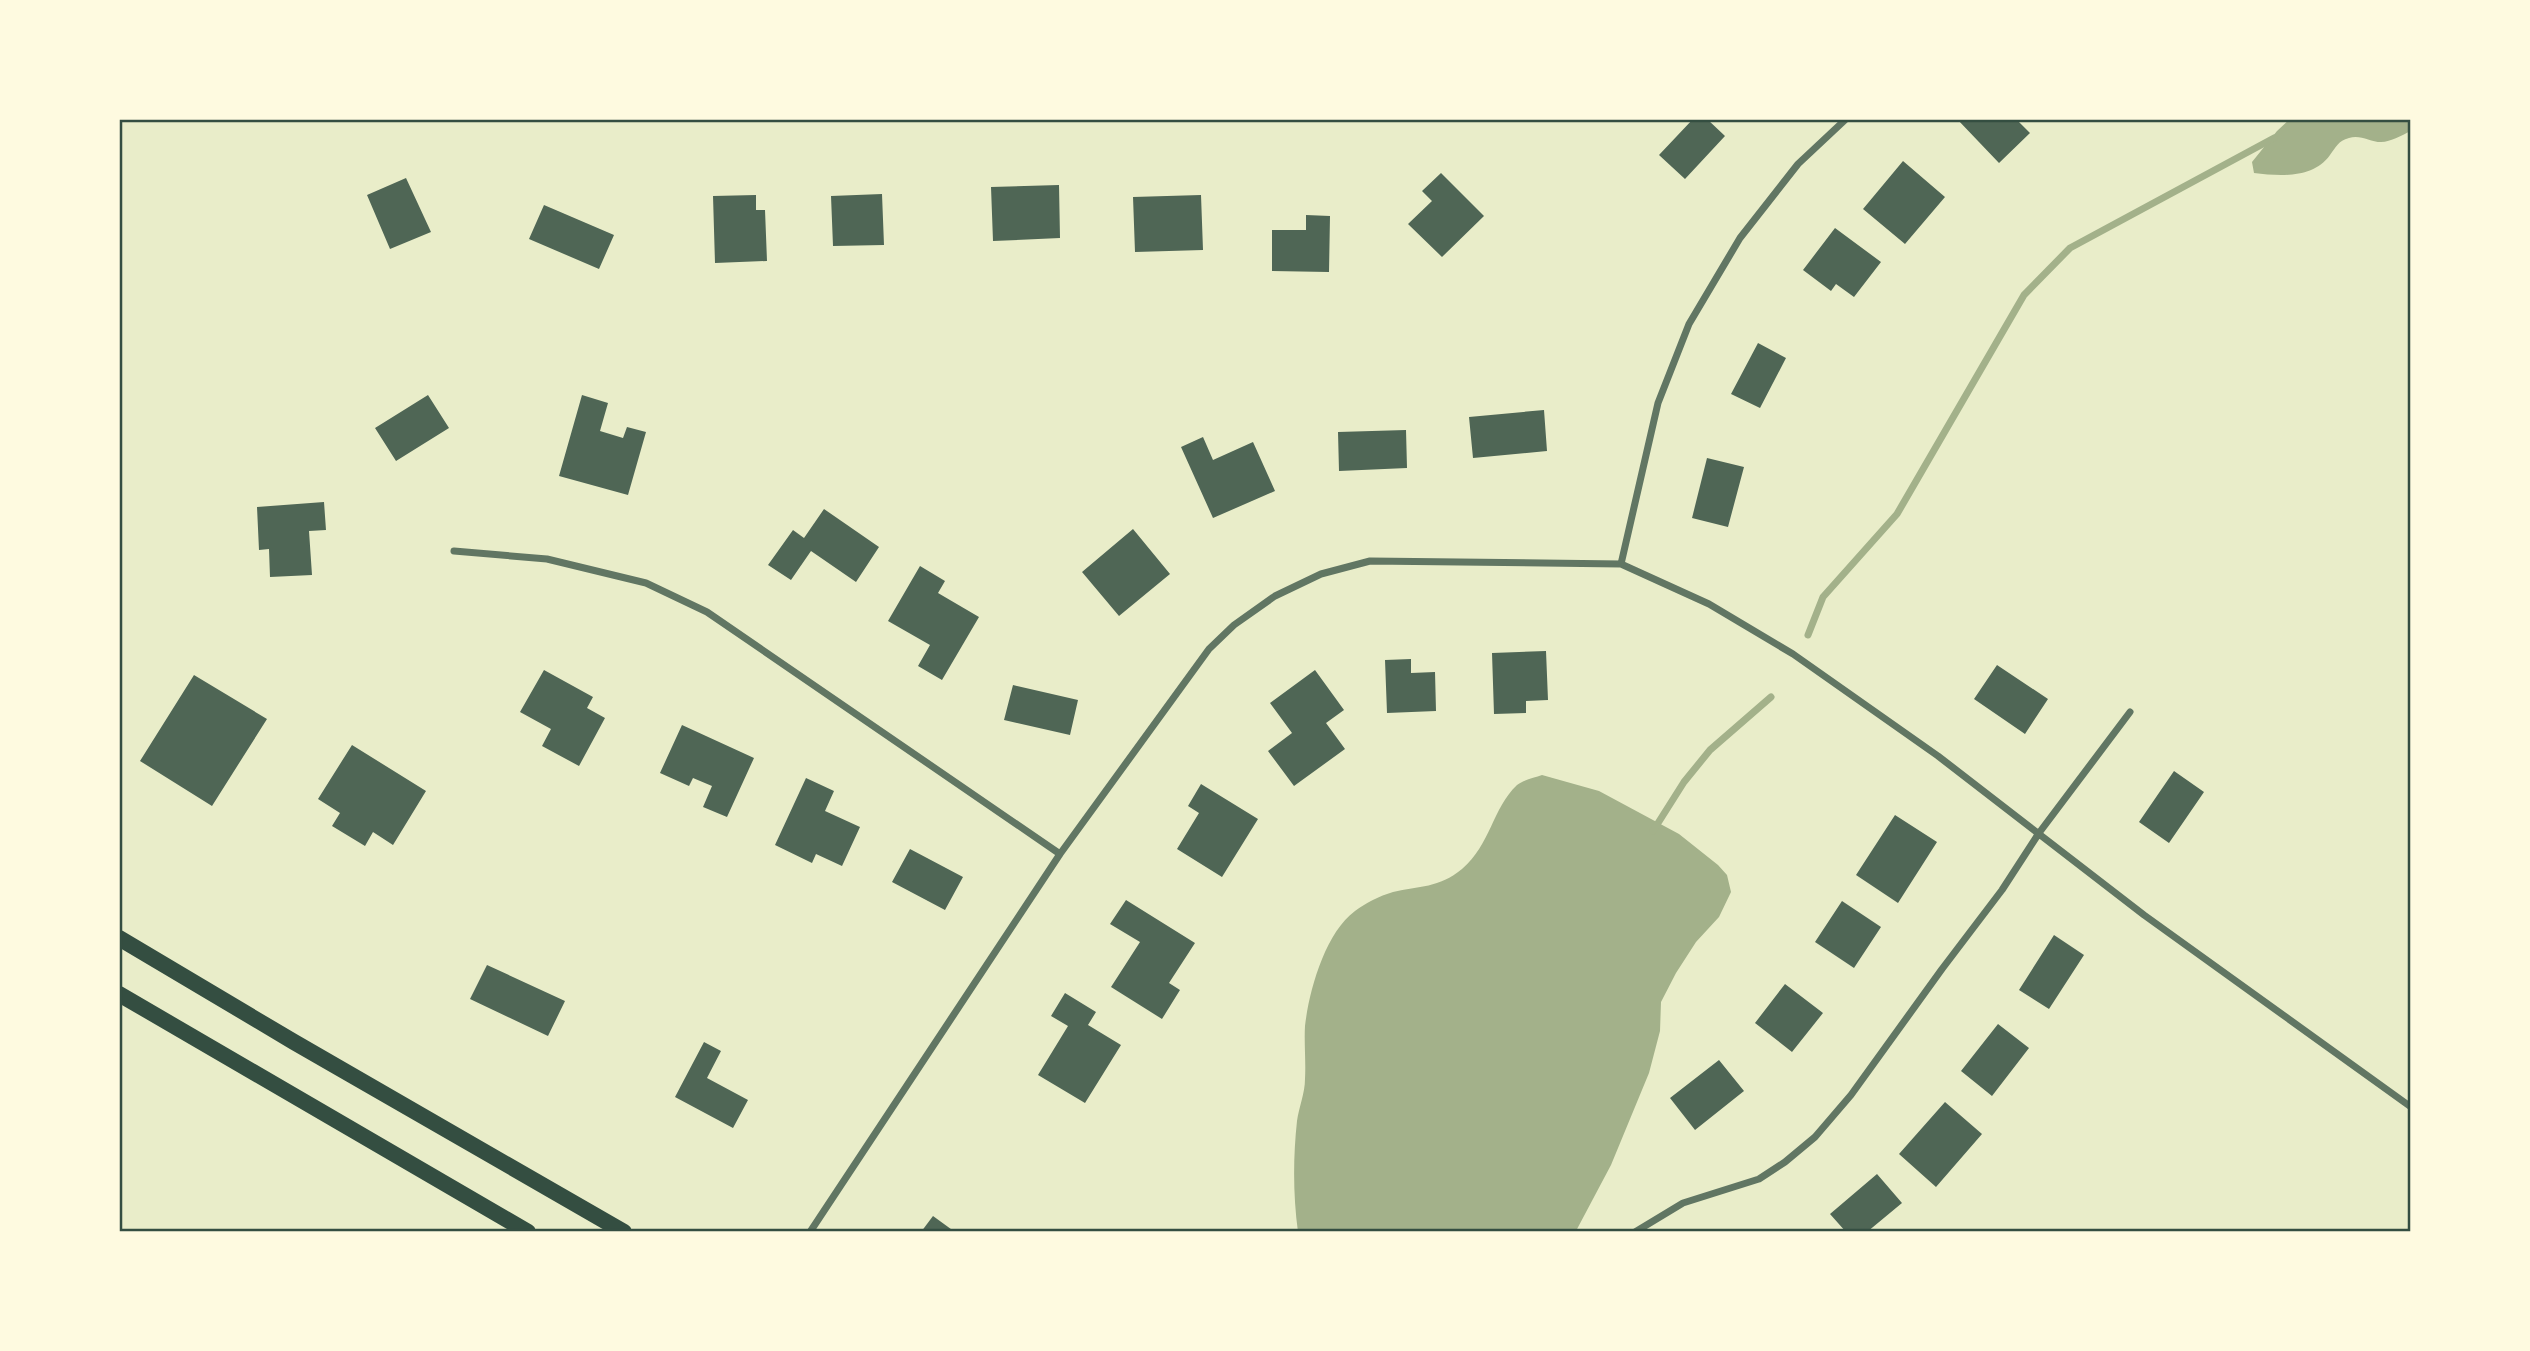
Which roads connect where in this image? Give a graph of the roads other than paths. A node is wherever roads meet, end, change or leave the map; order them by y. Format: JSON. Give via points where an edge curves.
{"nodes":[{"id":1,"x":1846,"y":119,"type":"edge"},
{"id":2,"x":454,"y":551,"type":"dead end"},
{"id":3,"x":1621,"y":564,"type":"junction"},
{"id":4,"x":2130,"y":712,"type":"dead end"},
{"id":5,"x":2039,"y":833,"type":"junction"},
{"id":6,"x":1060,"y":854,"type":"junction"},
{"id":7,"x":119,"y":938,"type":"edge"},
{"id":8,"x":119,"y":994,"type":"edge"},
{"id":9,"x":2411,"y":1107,"type":"edge"},
{"id":10,"x":528,"y":1232,"type":"edge"},
{"id":11,"x":624,"y":1232,"type":"edge"},
{"id":12,"x":810,"y":1232,"type":"edge"},
{"id":13,"x":1635,"y":1232,"type":"edge"}],
"edges":[{"from":1,"to":3,"type":"street","via":[[1798,164],[1740,238],[1689,324],[1658,403]]},
{"from":2,"to":6,"type":"street","via":[[547,559],[646,583],[707,612]]},
{"from":3,"to":5,"type":"street","via":[[1709,604],[1793,654]]},
{"from":3,"to":6,"type":"street","via":[[1370,561],[1321,574],[1275,596],[1209,649]]},
{"from":4,"to":5,"type":"street"},
{"from":5,"to":9,"type":"street","via":[[2144,915]]},
{"from":5,"to":13,"type":"street","via":[[2002,890],[1815,1137],[1759,1179],[1683,1203]]},
{"from":6,"to":12,"type":"street"},
{"from":7,"to":11,"type":"main road"},
{"from":8,"to":10,"type":"main road"}]}
